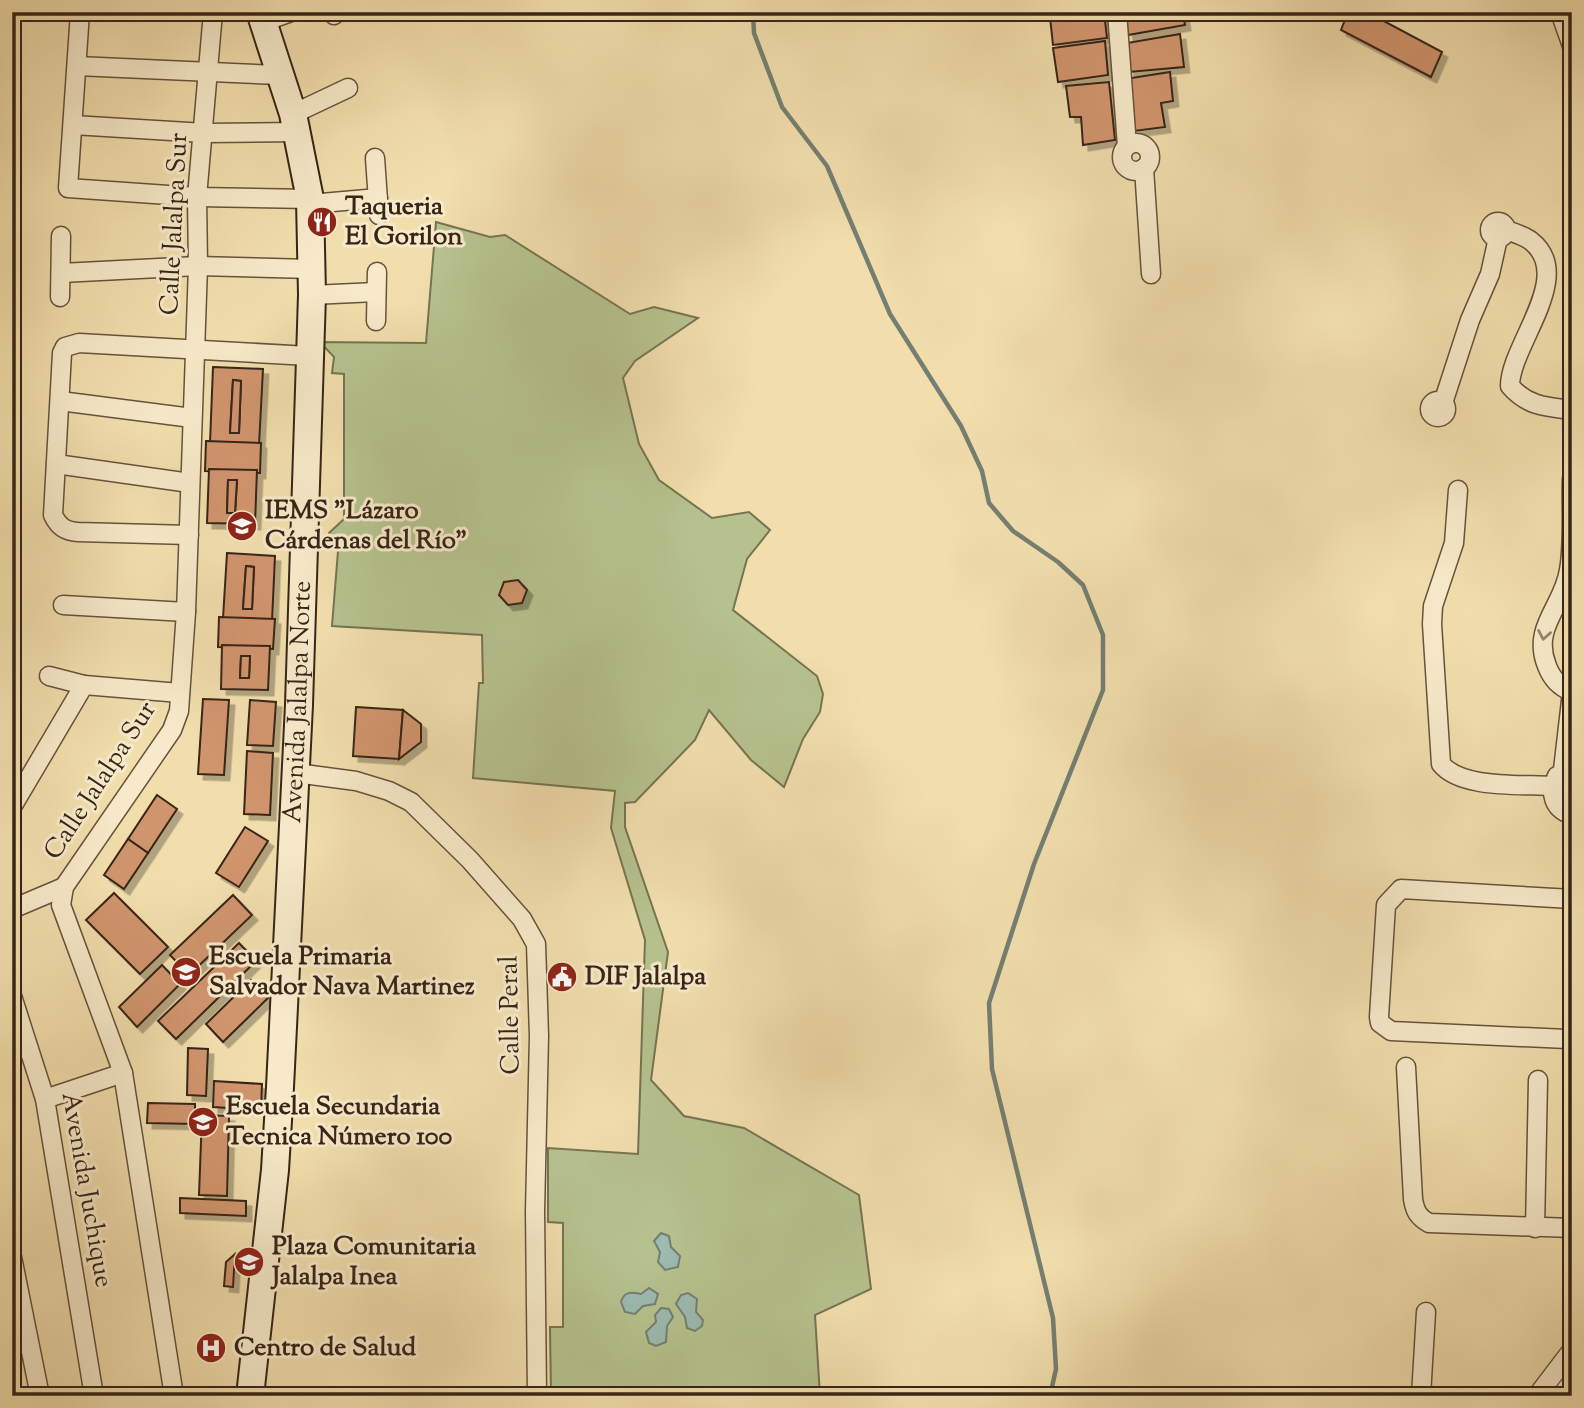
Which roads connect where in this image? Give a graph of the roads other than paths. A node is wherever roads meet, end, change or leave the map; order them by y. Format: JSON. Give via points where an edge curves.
{"nodes":[{"id":1,"x":80,"y":12,"type":"edge"},
{"id":2,"x":213,"y":12,"type":"edge"},
{"id":3,"x":291,"y":12,"type":"edge"},
{"id":4,"x":1117,"y":12,"type":"edge"},
{"id":5,"x":1560,"y":12,"type":"edge"},
{"id":6,"x":261,"y":17,"type":"edge"},
{"id":7,"x":1572,"y":46,"type":"edge"},
{"id":8,"x":77,"y":66,"type":"junction"},
{"id":9,"x":210,"y":73,"type":"junction"},
{"id":10,"x":279,"y":75,"type":"junction"},
{"id":11,"x":348,"y":88,"type":"dead end"},
{"id":12,"x":295,"y":123,"type":"junction"},
{"id":13,"x":73,"y":125,"type":"junction"},
{"id":14,"x":205,"y":133,"type":"junction"},
{"id":15,"x":375,"y":158,"type":"dead end"},
{"id":16,"x":197,"y":197,"type":"junction"},
{"id":17,"x":310,"y":201,"type":"junction"},
{"id":18,"x":61,"y":236,"type":"dead end"},
{"id":19,"x":198,"y":266,"type":"junction"},
{"id":20,"x":377,"y":272,"type":"dead end"},
{"id":21,"x":61,"y":273,"type":"junction"},
{"id":22,"x":1152,"y":274,"type":"dead end"},
{"id":23,"x":311,"y":282,"type":"junction"},
{"id":24,"x":376,"y":292,"type":"junction"},
{"id":25,"x":60,"y":297,"type":"dead end"},
{"id":26,"x":376,"y":321,"type":"dead end"},
{"id":27,"x":195,"y":349,"type":"junction"},
{"id":28,"x":309,"y":356,"type":"junction"},
{"id":29,"x":60,"y":401,"type":"junction"},
{"id":30,"x":1443,"y":403,"type":"dead end"},
{"id":31,"x":1572,"y":410,"type":"edge"},
{"id":32,"x":192,"y":418,"type":"junction"},
{"id":33,"x":56,"y":464,"type":"junction"},
{"id":34,"x":1572,"y":479,"type":"edge"},
{"id":35,"x":190,"y":483,"type":"junction"},
{"id":36,"x":1458,"y":490,"type":"dead end"},
{"id":37,"x":189,"y":534,"type":"junction"},
{"id":38,"x":1570,"y":572,"type":"edge"},
{"id":39,"x":63,"y":605,"type":"dead end"},
{"id":40,"x":186,"y":612,"type":"junction"},
{"id":41,"x":49,"y":676,"type":"dead end"},
{"id":42,"x":84,"y":685,"type":"junction"},
{"id":43,"x":1572,"y":692,"type":"edge"},
{"id":44,"x":180,"y":693,"type":"junction"},
{"id":45,"x":1568,"y":769,"type":"edge"},
{"id":46,"x":296,"y":773,"type":"junction"},
{"id":47,"x":1553,"y":786,"type":"junction"},
{"id":48,"x":12,"y":807,"type":"edge"},
{"id":49,"x":1572,"y":815,"type":"edge"},
{"id":50,"x":64,"y":887,"type":"junction"},
{"id":51,"x":1572,"y":899,"type":"edge"},
{"id":52,"x":12,"y":909,"type":"edge"},
{"id":53,"x":12,"y":996,"type":"edge"},
{"id":54,"x":1572,"y":1037,"type":"edge"},
{"id":55,"x":1406,"y":1067,"type":"dead end"},
{"id":56,"x":122,"y":1073,"type":"junction"},
{"id":57,"x":1538,"y":1080,"type":"dead end"},
{"id":58,"x":45,"y":1099,"type":"junction"},
{"id":59,"x":1535,"y":1228,"type":"junction"},
{"id":60,"x":1572,"y":1228,"type":"edge"},
{"id":61,"x":12,"y":1257,"type":"edge"},
{"id":62,"x":1426,"y":1312,"type":"dead end"},
{"id":63,"x":1572,"y":1350,"type":"edge"},
{"id":64,"x":1572,"y":1382,"type":"edge"},
{"id":65,"x":40,"y":1396,"type":"edge"},
{"id":66,"x":94,"y":1396,"type":"edge"},
{"id":67,"x":174,"y":1396,"type":"edge"},
{"id":68,"x":250,"y":1396,"type":"edge"},
{"id":69,"x":537,"y":1396,"type":"edge"},
{"id":70,"x":1421,"y":1396,"type":"edge"},
{"id":71,"x":1537,"y":1396,"type":"edge"},
{"id":72,"x":1561,"y":1396,"type":"edge"}],
"edges":[{"from":1,"to":8,"type":"street"},
{"from":2,"to":9,"type":"street","name":"Calle Jalalpa Sur"},
{"from":3,"to":6,"type":"street"},
{"from":4,"to":22,"type":"street","via":[[1127,146],[1145,146],[1150,155],[1144,168]]},
{"from":5,"to":7,"type":"street"},
{"from":6,"to":10,"type":"street","name":"Avenida Jalalpa Norte"},
{"from":8,"to":9,"type":"street"},
{"from":8,"to":13,"type":"street"},
{"from":9,"to":10,"type":"street"},
{"from":9,"to":14,"type":"street","name":"Calle Jalalpa Sur"},
{"from":10,"to":12,"type":"street","name":"Avenida Jalalpa Norte"},
{"from":11,"to":12,"type":"street"},
{"from":12,"to":14,"type":"street"},
{"from":12,"to":17,"type":"street","name":"Avenida Jalalpa Norte"},
{"from":13,"to":14,"type":"street"},
{"from":13,"to":16,"type":"street","via":[[68,188]]},
{"from":14,"to":16,"type":"street","name":"Calle Jalalpa Sur"},
{"from":15,"to":17,"type":"street","via":[[379,206]]},
{"from":16,"to":17,"type":"street"},
{"from":16,"to":19,"type":"street","name":"Calle Jalalpa Sur"},
{"from":17,"to":23,"type":"street","name":"Avenida Jalalpa Norte"},
{"from":18,"to":21,"type":"street"},
{"from":19,"to":21,"type":"street"},
{"from":19,"to":23,"type":"street"},
{"from":19,"to":27,"type":"street","name":"Calle Jalalpa Sur"},
{"from":20,"to":24,"type":"street"},
{"from":21,"to":25,"type":"street"},
{"from":23,"to":24,"type":"street"},
{"from":23,"to":28,"type":"street","name":"Avenida Jalalpa Norte"},
{"from":24,"to":26,"type":"street"},
{"from":27,"to":28,"type":"street"},
{"from":27,"to":29,"type":"street","via":[[79,343],[65,347]]},
{"from":27,"to":32,"type":"street","name":"Calle Jalalpa Sur"},
{"from":28,"to":46,"type":"street","name":"Avenida Jalalpa Norte"},
{"from":29,"to":32,"type":"street"},
{"from":29,"to":33,"type":"street"},
{"from":30,"to":31,"type":"street","via":[[1502,234],[1532,241],[1544,259],[1547,288],[1510,370],[1510,386],[1522,399],[1542,407]]},
{"from":32,"to":35,"type":"street","name":"Calle Jalalpa Sur"},
{"from":33,"to":35,"type":"street"},
{"from":33,"to":37,"type":"street","via":[[54,515],[68,531]]},
{"from":34,"to":38,"type":"street"},
{"from":35,"to":37,"type":"street","name":"Calle Jalalpa Sur"},
{"from":36,"to":47,"type":"street","via":[[1454,543],[1433,606],[1441,764],[1463,780]]},
{"from":37,"to":40,"type":"street","name":"Calle Jalalpa Sur"},
{"from":38,"to":43,"type":"street","one_way":true,"via":[[1542,632],[1542,653],[1559,686]]},
{"from":39,"to":40,"type":"street"},
{"from":40,"to":44,"type":"street","name":"Calle Jalalpa Sur"},
{"from":41,"to":42,"type":"street"},
{"from":42,"to":44,"type":"street"},
{"from":42,"to":48,"type":"street"},
{"from":43,"to":45,"type":"street"},
{"from":44,"to":50,"type":"street","name":"Calle Jalalpa Sur","via":[[172,730]]},
{"from":45,"to":47,"type":"street"},
{"from":46,"to":68,"type":"street","name":"Avenida Jalalpa Norte","via":[[275,1170]]},
{"from":46,"to":69,"type":"street","name":"Calle Peral","via":[[356,780],[411,802],[496,889],[536,943]]},
{"from":47,"to":49,"type":"street","via":[[1557,806]]},
{"from":50,"to":52,"type":"street"},
{"from":50,"to":56,"type":"street","name":"Calle Jalalpa Sur","via":[[61,905]]},
{"from":51,"to":54,"type":"street","via":[[1395,892],[1386,905],[1378,1017],[1391,1031]]},
{"from":53,"to":58,"type":"street","name":"Avenida Juchique"},
{"from":55,"to":59,"type":"street","via":[[1413,1199],[1421,1219]]},
{"from":56,"to":58,"type":"street"},
{"from":56,"to":67,"type":"street","name":"Calle Jalalpa Sur"},
{"from":57,"to":59,"type":"street"},
{"from":58,"to":66,"type":"street","name":"Avenida Juchique"},
{"from":59,"to":60,"type":"street"},
{"from":61,"to":65,"type":"street"},
{"from":62,"to":70,"type":"street"},
{"from":63,"to":71,"type":"street"},
{"from":64,"to":72,"type":"street"}]}
